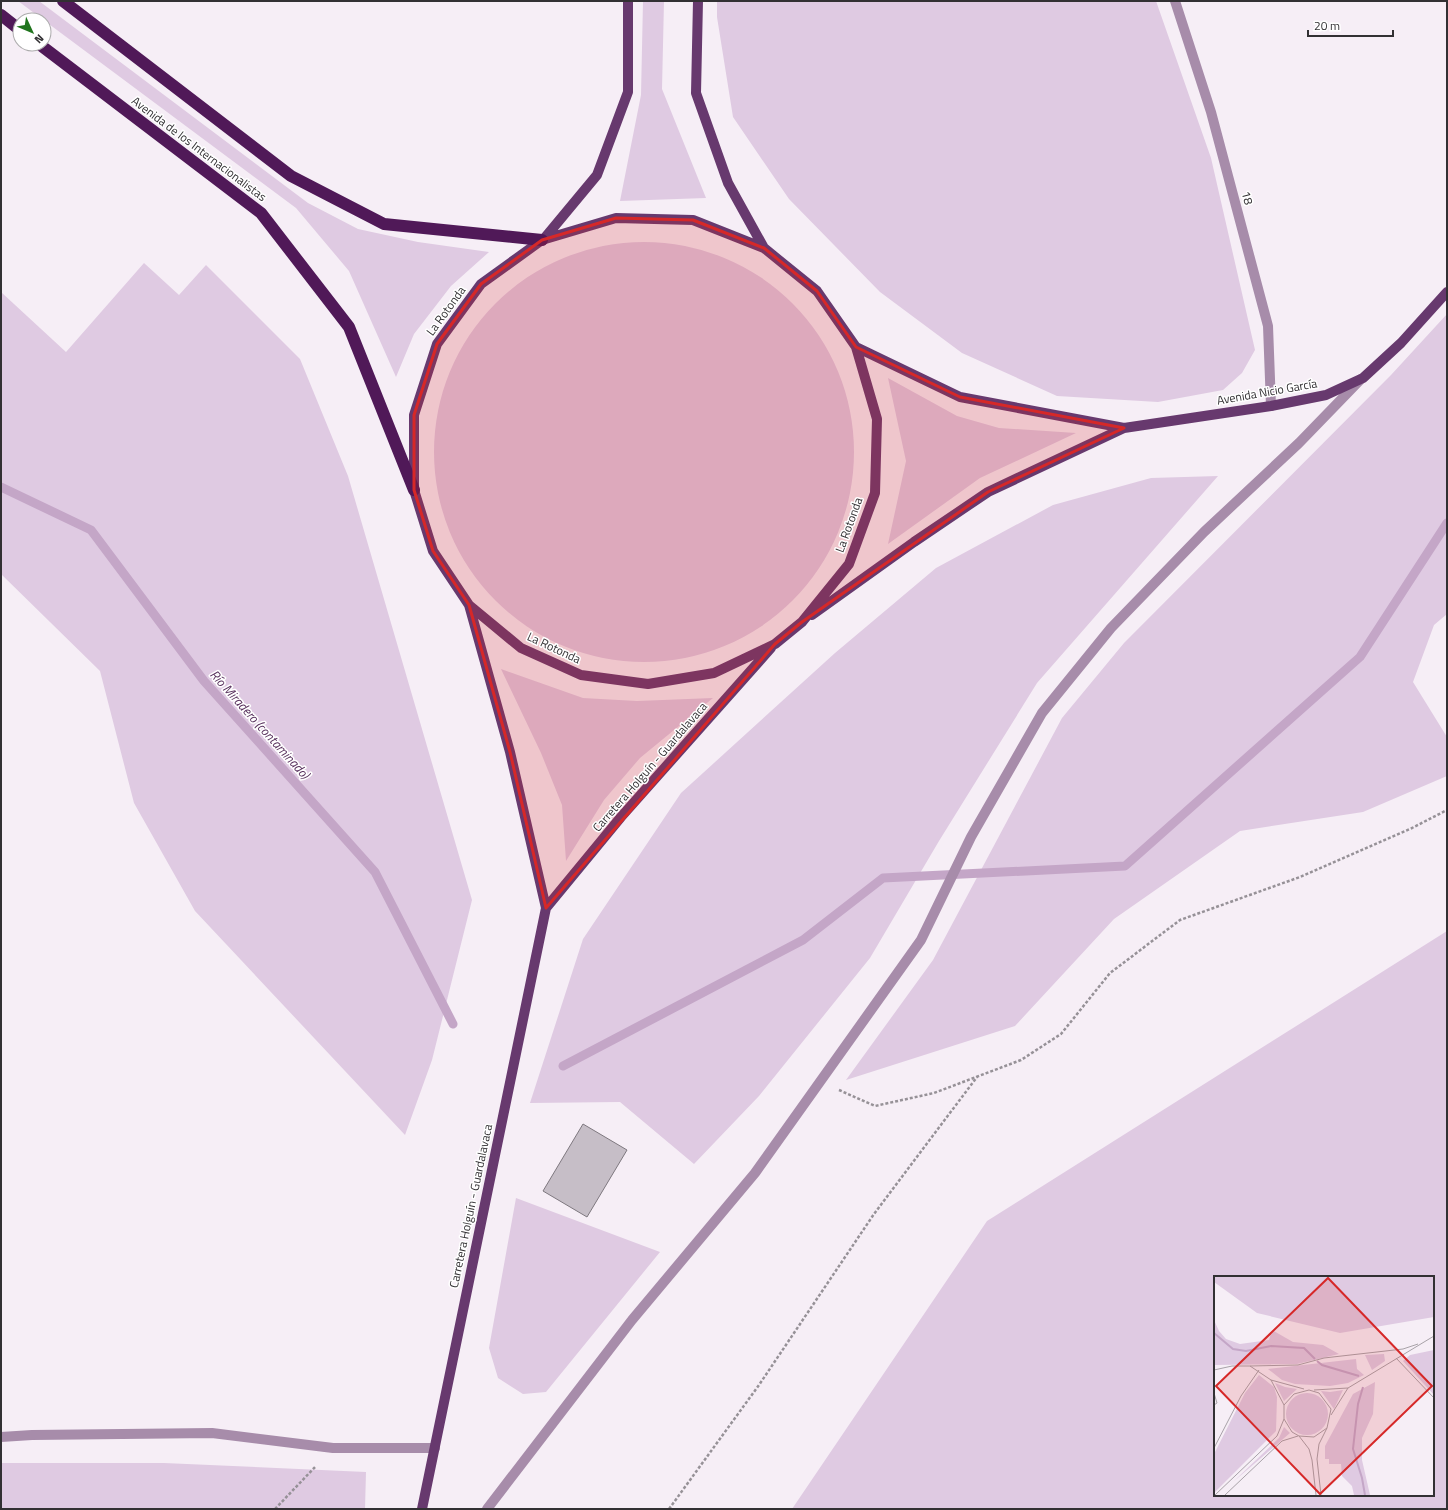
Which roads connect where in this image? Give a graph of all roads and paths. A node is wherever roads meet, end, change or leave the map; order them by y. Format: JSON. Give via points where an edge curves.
{"nodes":[{"id":1,"x":63,"y":1,"type":"edge"},
{"id":2,"x":628,"y":1,"type":"edge"},
{"id":3,"x":698,"y":1,"type":"edge"},
{"id":4,"x":1175,"y":1,"type":"edge"},
{"id":5,"x":1,"y":15,"type":"edge"},
{"id":6,"x":12,"y":24,"type":"edge"},
{"id":7,"x":50,"y":52,"type":"edge"},
{"id":8,"x":542,"y":240,"type":"junction"},
{"id":9,"x":764,"y":248,"type":"junction"},
{"id":10,"x":1447,"y":292,"type":"edge"},
{"id":11,"x":856,"y":347,"type":"junction"},
{"id":12,"x":1363,"y":378,"type":"junction"},
{"id":13,"x":1271,"y":406,"type":"junction"},
{"id":14,"x":1124,"y":428,"type":"junction"},
{"id":15,"x":414,"y":490,"type":"junction"},
{"id":16,"x":470,"y":605,"type":"junction"},
{"id":17,"x":802,"y":622,"type":"junction"},
{"id":18,"x":775,"y":644,"type":"junction"},
{"id":19,"x":1447,"y":810,"type":"edge"},
{"id":20,"x":546,"y":908,"type":"junction"},
{"id":21,"x":977,"y":1076,"type":"junction"},
{"id":22,"x":820,"y":1082,"type":"junction"},
{"id":23,"x":1,"y":1437,"type":"edge"},
{"id":24,"x":334,"y":1448,"type":"junction"},
{"id":25,"x":435,"y":1448,"type":"junction"},
{"id":26,"x":274,"y":1509,"type":"edge"},
{"id":27,"x":422,"y":1509,"type":"edge"},
{"id":28,"x":487,"y":1509,"type":"edge"},
{"id":29,"x":669,"y":1509,"type":"edge"}],
"edges":[{"from":1,"to":8,"type":"highway","via":[[291,176],[384,224]]},
{"from":2,"to":8,"type":"main road","via":[[628,92],[597,175]]},
{"from":3,"to":9,"type":"main road","via":[[696,93],[728,184]]},
{"from":4,"to":13,"type":"street","name":"18","via":[[1211,112],[1268,326]]},
{"from":5,"to":6,"type":"highway"},
{"from":7,"to":15,"type":"highway","name":"Avenida de los Internacionalistas","via":[[261,213],[349,327]]},
{"from":8,"to":9,"type":"main road","name":"La Rotonda","via":[[616,218],[692,220]]},
{"from":8,"to":15,"type":"main road","name":"La Rotonda","via":[[481,284],[437,344],[414,415]]},
{"from":9,"to":11,"type":"main road","name":"La Rotonda","via":[[818,290]]},
{"from":10,"to":12,"type":"main road","name":"Avenida Nicio García","via":[[1401,342]]},
{"from":11,"to":14,"type":"main road","via":[[960,397]]},
{"from":11,"to":17,"type":"main road","name":"La Rotonda","via":[[877,419],[875,493],[849,564]]},
{"from":12,"to":13,"type":"main road","name":"Avenida Nicio García","via":[[1326,395]]},
{"from":12,"to":22,"type":"street","via":[[1299,443],[1204,532],[1111,628],[1042,713],[971,838],[921,940]]},
{"from":13,"to":14,"type":"main road","name":"Avenida Nicio García"},
{"from":14,"to":17,"type":"main road","via":[[988,492]]},
{"from":15,"to":16,"type":"main road","name":"La Rotonda","via":[[434,551]]},
{"from":16,"to":18,"type":"main road","name":"La Rotonda","via":[[520,648],[582,675],[648,684],[714,673]]},
{"from":16,"to":20,"type":"main road","name":"Carretera Holguín - Guardalavaca","via":[[510,752]]},
{"from":17,"to":18,"type":"main road","name":"La Rotonda"},
{"from":18,"to":20,"type":"main road","name":"Carretera Holguín - Guardalavaca","via":[[621,818]]},
{"from":19,"to":21,"type":"path","via":[[1300,877],[1180,920],[1110,973],[1061,1034],[1021,1060]]},
{"from":20,"to":25,"type":"main road","name":"Carretera Holguín - Guardalavaca"},
{"from":21,"to":22,"type":"path","via":[[934,1093],[875,1106]]},
{"from":21,"to":29,"type":"path","via":[[874,1214],[758,1385]]},
{"from":22,"to":28,"type":"street","via":[[755,1173],[632,1320]]},
{"from":23,"to":24,"type":"street","via":[[212,1433]]},
{"from":24,"to":25,"type":"street"},
{"from":24,"to":26,"type":"path"},
{"from":25,"to":27,"type":"main road","name":"Carretera Holguín - Guardalavaca"}]}
